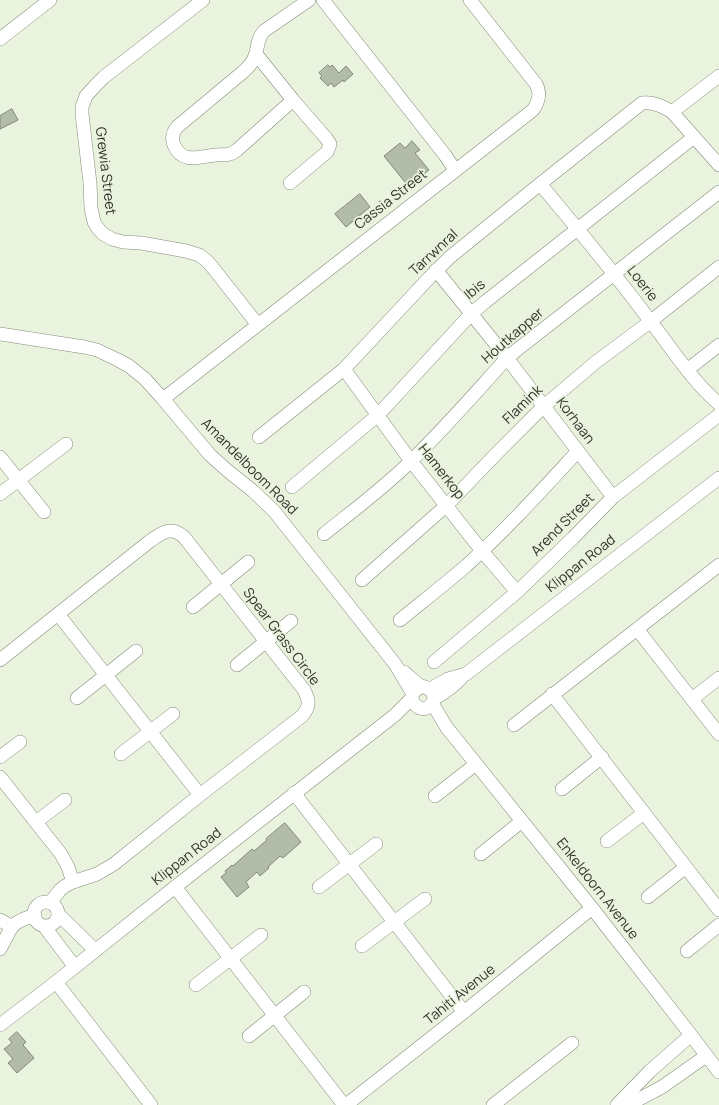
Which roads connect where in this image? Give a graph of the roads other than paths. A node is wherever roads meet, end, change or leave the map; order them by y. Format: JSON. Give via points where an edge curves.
{"nodes":[{"id":1,"x":50,"y":0,"type":"edge"},
{"id":2,"x":203,"y":0,"type":"edge"},
{"id":3,"x":309,"y":0,"type":"edge"},
{"id":4,"x":323,"y":0,"type":"edge"},
{"id":5,"x":470,"y":0,"type":"edge"},
{"id":6,"x":0,"y":39,"type":"edge"},
{"id":7,"x":256,"y":54,"type":"junction"},
{"id":8,"x":719,"y":76,"type":"edge"},
{"id":9,"x":293,"y":100,"type":"junction"},
{"id":10,"x":672,"y":112,"type":"junction"},
{"id":11,"x":694,"y":137,"type":"junction"},
{"id":12,"x":716,"y":157,"type":"edge"},
{"id":13,"x":455,"y":170,"type":"junction"},
{"id":14,"x":290,"y":184,"type":"dead end"},
{"id":15,"x":540,"y":184,"type":"junction"},
{"id":16,"x":719,"y":192,"type":"edge"},
{"id":17,"x":578,"y":230,"type":"junction"},
{"id":18,"x":719,"y":267,"type":"edge"},
{"id":19,"x":436,"y":270,"type":"junction"},
{"id":20,"x":614,"y":275,"type":"junction"},
{"id":21,"x":471,"y":314,"type":"junction"},
{"id":22,"x":651,"y":321,"type":"junction"},
{"id":23,"x":258,"y":324,"type":"junction"},
{"id":24,"x":0,"y":334,"type":"edge"},
{"id":25,"x":719,"y":345,"type":"edge"},
{"id":26,"x":507,"y":358,"type":"junction"},
{"id":27,"x":344,"y":369,"type":"junction"},
{"id":28,"x":687,"y":370,"type":"junction"},
{"id":29,"x":164,"y":399,"type":"junction"},
{"id":30,"x":719,"y":404,"type":"edge"},
{"id":31,"x":544,"y":406,"type":"junction"},
{"id":32,"x":378,"y":415,"type":"junction"},
{"id":33,"x":718,"y":420,"type":"edge"},
{"id":34,"x":259,"y":437,"type":"dead end"},
{"id":35,"x":66,"y":444,"type":"dead end"},
{"id":36,"x":578,"y":451,"type":"junction"},
{"id":37,"x":0,"y":457,"type":"edge"},
{"id":38,"x":411,"y":461,"type":"junction"},
{"id":39,"x":719,"y":478,"type":"edge"},
{"id":40,"x":18,"y":480,"type":"junction"},
{"id":41,"x":292,"y":486,"type":"dead end"},
{"id":42,"x":0,"y":494,"type":"edge"},
{"id":43,"x":613,"y":497,"type":"junction"},
{"id":44,"x":447,"y":505,"type":"junction"},
{"id":45,"x":44,"y":512,"type":"dead end"},
{"id":46,"x":324,"y":534,"type":"dead end"},
{"id":47,"x":482,"y":550,"type":"junction"},
{"id":48,"x":248,"y":562,"type":"dead end"},
{"id":49,"x":719,"y":566,"type":"edge"},
{"id":50,"x":362,"y":580,"type":"dead end"},
{"id":51,"x":221,"y":584,"type":"junction"},
{"id":52,"x":517,"y":592,"type":"junction"},
{"id":53,"x":193,"y":607,"type":"dead end"},
{"id":54,"x":58,"y":614,"type":"junction"},
{"id":55,"x":400,"y":620,"type":"dead end"},
{"id":56,"x":291,"y":621,"type":"dead end"},
{"id":57,"x":637,"y":629,"type":"junction"},
{"id":58,"x":265,"y":642,"type":"junction"},
{"id":59,"x":136,"y":651,"type":"dead end"},
{"id":60,"x":0,"y":660,"type":"edge"},
{"id":61,"x":434,"y":662,"type":"dead end"},
{"id":62,"x":237,"y":665,"type":"dead end"},
{"id":63,"x":106,"y":675,"type":"junction"},
{"id":64,"x":719,"y":678,"type":"edge"},
{"id":65,"x":552,"y":694,"type":"junction"},
{"id":66,"x":77,"y":698,"type":"dead end"},
{"id":67,"x":423,"y":698,"type":"junction"},
{"id":68,"x":692,"y":699,"type":"junction"},
{"id":69,"x":173,"y":714,"type":"dead end"},
{"id":70,"x":514,"y":724,"type":"dead end"},
{"id":71,"x":150,"y":732,"type":"junction"},
{"id":72,"x":719,"y":734,"type":"edge"},
{"id":73,"x":20,"y":742,"type":"dead end"},
{"id":74,"x":122,"y":754,"type":"dead end"},
{"id":75,"x":0,"y":757,"type":"edge"},
{"id":76,"x":602,"y":757,"type":"junction"},
{"id":77,"x":476,"y":764,"type":"junction"},
{"id":78,"x":0,"y":778,"type":"edge"},
{"id":79,"x":562,"y":789,"type":"dead end"},
{"id":80,"x":294,"y":793,"type":"junction"},
{"id":81,"x":200,"y":795,"type":"junction"},
{"id":82,"x":434,"y":796,"type":"dead end"},
{"id":83,"x":65,"y":800,"type":"dead end"},
{"id":84,"x":644,"y":812,"type":"junction"},
{"id":85,"x":522,"y":821,"type":"junction"},
{"id":86,"x":36,"y":822,"type":"junction"},
{"id":87,"x":607,"y":841,"type":"dead end"},
{"id":88,"x":376,"y":844,"type":"dead end"},
{"id":89,"x":481,"y":854,"type":"dead end"},
{"id":90,"x":349,"y":864,"type":"junction"},
{"id":91,"x":686,"y":867,"type":"junction"},
{"id":92,"x":73,"y":882,"type":"junction"},
{"id":93,"x":175,"y":887,"type":"junction"},
{"id":94,"x":319,"y":887,"type":"dead end"},
{"id":95,"x":648,"y":897,"type":"dead end"},
{"id":96,"x":425,"y":899,"type":"dead end"},
{"id":97,"x":50,"y":902,"type":"junction"},
{"id":98,"x":592,"y":908,"type":"junction"},
{"id":99,"x":719,"y":910,"type":"edge"},
{"id":100,"x":58,"y":914,"type":"junction"},
{"id":101,"x":34,"y":915,"type":"junction"},
{"id":102,"x":0,"y":920,"type":"edge"},
{"id":103,"x":395,"y":922,"type":"junction"},
{"id":104,"x":719,"y":925,"type":"edge"},
{"id":105,"x":12,"y":926,"type":"junction"},
{"id":106,"x":44,"y":926,"type":"junction"},
{"id":107,"x":261,"y":935,"type":"dead end"},
{"id":108,"x":362,"y":946,"type":"dead end"},
{"id":109,"x":0,"y":949,"type":"edge"},
{"id":110,"x":95,"y":950,"type":"junction"},
{"id":111,"x":687,"y":951,"type":"dead end"},
{"id":112,"x":230,"y":958,"type":"junction"},
{"id":113,"x":75,"y":967,"type":"junction"},
{"id":114,"x":56,"y":982,"type":"junction"},
{"id":115,"x":196,"y":985,"type":"dead end"},
{"id":116,"x":304,"y":992,"type":"dead end"},
{"id":117,"x":464,"y":1012,"type":"junction"},
{"id":118,"x":275,"y":1016,"type":"junction"},
{"id":119,"x":0,"y":1025,"type":"edge"},
{"id":120,"x":691,"y":1034,"type":"junction"},
{"id":121,"x":248,"y":1036,"type":"dead end"},
{"id":122,"x":572,"y":1043,"type":"dead end"},
{"id":123,"x":706,"y":1056,"type":"junction"},
{"id":124,"x":719,"y":1072,"type":"edge"},
{"id":125,"x":623,"y":1104,"type":"edge"},
{"id":126,"x":151,"y":1105,"type":"edge"},
{"id":127,"x":345,"y":1105,"type":"edge"},
{"id":128,"x":493,"y":1105,"type":"edge"}],
"edges":[{"from":1,"to":6,"type":"street"},
{"from":2,"to":23,"type":"street","name":"Grewia Street","via":[[104,76],[86,96],[82,107],[82,121],[91,208],[97,227],[112,239],[186,251],[202,257]]},
{"from":3,"to":7,"type":"street","via":[[264,31],[259,37]]},
{"from":4,"to":13,"type":"street"},
{"from":5,"to":13,"type":"street","name":"Cassia Street","via":[[536,84],[539,94],[536,105],[528,114]]},
{"from":7,"to":9,"type":"street"},
{"from":7,"to":9,"type":"street","via":[[243,72],[175,129],[173,140],[177,150],[183,156],[192,158],[229,155]]},
{"from":8,"to":10,"type":"street"},
{"from":9,"to":14,"type":"street","via":[[330,144],[327,152]]},
{"from":10,"to":11,"type":"street"},
{"from":10,"to":15,"type":"street","name":"Tarrwnral","via":[[656,104],[642,103]]},
{"from":11,"to":12,"type":"street"},
{"from":11,"to":17,"type":"street","name":"Ibis"},
{"from":13,"to":23,"type":"street","name":"Cassia Street"},
{"from":15,"to":17,"type":"street","name":"Loerie"},
{"from":15,"to":19,"type":"street","name":"Tarrwnral"},
{"from":16,"to":20,"type":"street","name":"Houtkapper"},
{"from":17,"to":20,"type":"street","name":"Loerie"},
{"from":17,"to":21,"type":"street","name":"Ibis"},
{"from":18,"to":22,"type":"street","name":"Flamink"},
{"from":19,"to":21,"type":"street","name":"Korhaan"},
{"from":19,"to":27,"type":"street","name":"Tarrwnral"},
{"from":20,"to":22,"type":"street","name":"Loerie"},
{"from":20,"to":26,"type":"street","name":"Houtkapper"},
{"from":21,"to":26,"type":"street","name":"Korhaan"},
{"from":21,"to":32,"type":"street","name":"Ibis"},
{"from":22,"to":28,"type":"street","name":"Loerie"},
{"from":22,"to":31,"type":"street","name":"Flamink","via":[[596,362]]},
{"from":23,"to":29,"type":"street","name":"Cassia Street"},
{"from":24,"to":29,"type":"street","name":"Amandelboom Road","via":[[84,347],[104,353],[129,366]]},
{"from":25,"to":28,"type":"street"},
{"from":26,"to":31,"type":"street","name":"Korhaan"},
{"from":26,"to":38,"type":"street","name":"Houtkapper"},
{"from":27,"to":32,"type":"street","name":"Hamerkop"},
{"from":27,"to":34,"type":"street","name":"Tarrwnral"},
{"from":28,"to":30,"type":"street","name":"Loerie"},
{"from":29,"to":67,"type":"street","name":"Amandelboom Road","via":[[210,456],[278,515]]},
{"from":31,"to":36,"type":"street","name":"Korhaan"},
{"from":31,"to":44,"type":"street","name":"Flamink"},
{"from":32,"to":38,"type":"street","name":"Hamerkop"},
{"from":32,"to":41,"type":"street","name":"Ibis"},
{"from":33,"to":43,"type":"street","name":"Arend Street"},
{"from":35,"to":40,"type":"street"},
{"from":36,"to":43,"type":"street","name":"Korhaan"},
{"from":36,"to":47,"type":"street"},
{"from":37,"to":40,"type":"street"},
{"from":38,"to":44,"type":"street","name":"Hamerkop"},
{"from":38,"to":46,"type":"street","name":"Houtkapper"},
{"from":39,"to":67,"type":"street","name":"Klippan Road","via":[[466,674],[448,679]]},
{"from":40,"to":42,"type":"street"},
{"from":40,"to":45,"type":"street"},
{"from":43,"to":52,"type":"street","name":"Arend Street"},
{"from":44,"to":47,"type":"street","name":"Hamerkop"},
{"from":44,"to":50,"type":"street","name":"Flamink"},
{"from":47,"to":52,"type":"street","name":"Hamerkop"},
{"from":47,"to":55,"type":"street"},
{"from":48,"to":51,"type":"street"},
{"from":49,"to":57,"type":"street"},
{"from":51,"to":53,"type":"street"},
{"from":51,"to":54,"type":"street","name":"Spear Grass Circle","via":[[184,536],[171,530],[150,541]]},
{"from":51,"to":58,"type":"street","name":"Spear Grass Circle"},
{"from":52,"to":61,"type":"street","name":"Arend Street"},
{"from":54,"to":60,"type":"street","name":"Spear Grass Circle"},
{"from":54,"to":63,"type":"street"},
{"from":56,"to":58,"type":"street"},
{"from":57,"to":65,"type":"street"},
{"from":57,"to":68,"type":"street"},
{"from":58,"to":62,"type":"street"},
{"from":58,"to":81,"type":"street","name":"Spear Grass Circle","via":[[304,690],[308,697],[308,708],[302,716]]},
{"from":59,"to":63,"type":"street"},
{"from":63,"to":66,"type":"street"},
{"from":63,"to":71,"type":"street"},
{"from":64,"to":68,"type":"street"},
{"from":65,"to":70,"type":"street"},
{"from":65,"to":76,"type":"street"},
{"from":67,"to":77,"type":"street","name":"Enkeldoorn Avenue"},
{"from":67,"to":80,"type":"street","name":"Klippan Road","via":[[395,715]]},
{"from":68,"to":72,"type":"street"},
{"from":69,"to":71,"type":"street"},
{"from":71,"to":74,"type":"street"},
{"from":71,"to":81,"type":"street"},
{"from":73,"to":75,"type":"street"},
{"from":76,"to":79,"type":"street"},
{"from":76,"to":84,"type":"street"},
{"from":77,"to":82,"type":"street"},
{"from":77,"to":85,"type":"street","name":"Enkeldoorn Avenue"},
{"from":78,"to":86,"type":"street"},
{"from":80,"to":90,"type":"street"},
{"from":80,"to":93,"type":"street","name":"Klippan Road"},
{"from":81,"to":92,"type":"street","name":"Spear Grass Circle","via":[[114,864],[97,874]]},
{"from":83,"to":86,"type":"street"},
{"from":84,"to":87,"type":"street"},
{"from":84,"to":91,"type":"street"},
{"from":85,"to":89,"type":"street"},
{"from":85,"to":98,"type":"street","name":"Enkeldoorn Avenue"},
{"from":86,"to":92,"type":"street","via":[[65,861]]},
{"from":88,"to":90,"type":"street"},
{"from":90,"to":94,"type":"street"},
{"from":90,"to":103,"type":"street"},
{"from":91,"to":95,"type":"street"},
{"from":91,"to":99,"type":"street"},
{"from":92,"to":97,"type":"street","name":"Spear Grass Circle","via":[[60,890]]},
{"from":93,"to":110,"type":"street","name":"Klippan Road"},
{"from":93,"to":112,"type":"street"},
{"from":96,"to":103,"type":"street"},
{"from":97,"to":100,"type":"street","via":[[56,907]]},
{"from":97,"to":101,"type":"street","via":[[39,905]]},
{"from":98,"to":117,"type":"street","name":"Tahiti Avenue"},
{"from":98,"to":120,"type":"street","name":"Enkeldoorn Avenue"},
{"from":100,"to":106,"type":"street","via":[[56,922]]},
{"from":100,"to":110,"type":"street"},
{"from":101,"to":105,"type":"street"},
{"from":101,"to":106,"type":"street"},
{"from":102,"to":105,"type":"street"},
{"from":103,"to":108,"type":"street"},
{"from":103,"to":117,"type":"street"},
{"from":104,"to":111,"type":"street"},
{"from":105,"to":109,"type":"street"},
{"from":106,"to":113,"type":"street"},
{"from":107,"to":112,"type":"street"},
{"from":110,"to":113,"type":"street","name":"Klippan Road"},
{"from":112,"to":115,"type":"street"},
{"from":112,"to":118,"type":"street"},
{"from":113,"to":114,"type":"street","name":"Klippan Road"},
{"from":114,"to":119,"type":"street","name":"Klippan Road"},
{"from":114,"to":126,"type":"street"},
{"from":116,"to":118,"type":"street"},
{"from":117,"to":127,"type":"street","name":"Tahiti Avenue"},
{"from":118,"to":121,"type":"street"},
{"from":118,"to":127,"type":"street"},
{"from":120,"to":123,"type":"street","name":"Enkeldoorn Avenue"},
{"from":120,"to":125,"type":"street","via":[[650,1071]]},
{"from":122,"to":128,"type":"street"},
{"from":123,"to":124,"type":"street","name":"Enkeldoorn Avenue"},
{"from":123,"to":125,"type":"street","via":[[662,1087]]}]}
